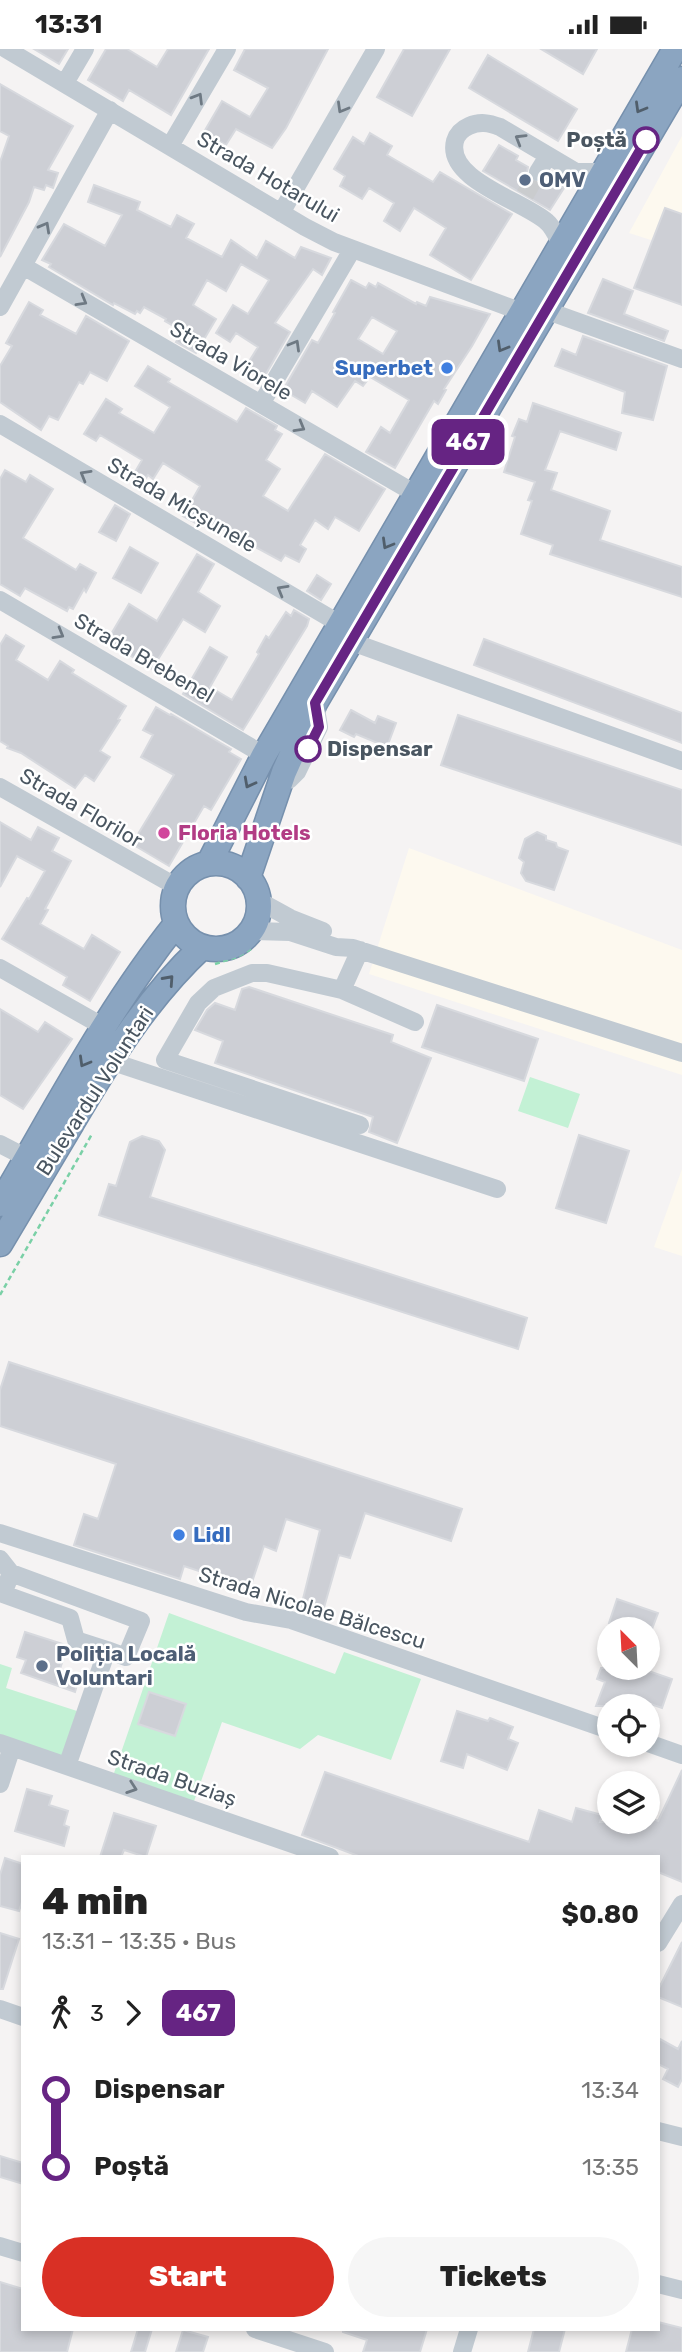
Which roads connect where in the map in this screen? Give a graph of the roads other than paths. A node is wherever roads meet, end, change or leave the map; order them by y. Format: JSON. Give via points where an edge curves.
{"nodes":[{"id":1,"x":6,"y":49,"type":"edge"},
{"id":2,"x":85,"y":49,"type":"edge"},
{"id":3,"x":227,"y":49,"type":"edge"},
{"id":4,"x":376,"y":49,"type":"edge"},
{"id":5,"x":675,"y":49,"type":"edge"},
{"id":6,"x":682,"y":79,"type":"edge"},
{"id":7,"x":65,"y":83,"type":"junction"},
{"id":8,"x":110,"y":110,"type":"junction"},
{"id":9,"x":170,"y":146,"type":"junction"},
{"id":10,"x":548,"y":156,"type":"junction"},
{"id":11,"x":538,"y":172,"type":"tunnel mouth"},
{"id":12,"x":604,"y":172,"type":"junction"},
{"id":13,"x":281,"y":213,"type":"junction"},
{"id":14,"x":561,"y":244,"type":"junction"},
{"id":15,"x":352,"y":250,"type":"junction"},
{"id":16,"x":23,"y":266,"type":"junction"},
{"id":17,"x":0,"y":307,"type":"edge"},
{"id":18,"x":533,"y":311,"type":"junction"},
{"id":19,"x":682,"y":359,"type":"edge"},
{"id":20,"x":261,"y":404,"type":"junction"},
{"id":21,"x":0,"y":425,"type":"edge"},
{"id":22,"x":416,"y":494,"type":"junction"},
{"id":23,"x":0,"y":600,"type":"edge"},
{"id":24,"x":346,"y":633,"type":"junction"},
{"id":25,"x":264,"y":755,"type":"junction"},
{"id":26,"x":682,"y":761,"type":"edge"},
{"id":27,"x":0,"y":787,"type":"edge"},
{"id":28,"x":209,"y":863,"type":"junction"},
{"id":29,"x":248,"y":878,"type":"junction"},
{"id":30,"x":177,"y":887,"type":"junction"},
{"id":31,"x":259,"y":901,"type":"junction"},
{"id":32,"x":176,"y":924,"type":"junction"},
{"id":33,"x":251,"y":931,"type":"junction"},
{"id":34,"x":202,"y":947,"type":"junction"},
{"id":35,"x":356,"y":949,"type":"junction"},
{"id":36,"x":0,"y":968,"type":"edge"},
{"id":37,"x":342,"y":990,"type":"junction"},
{"id":38,"x":415,"y":1022,"type":"dead end"},
{"id":39,"x":104,"y":1027,"type":"junction"},
{"id":40,"x":682,"y":1053,"type":"edge"},
{"id":41,"x":110,"y":1061,"type":"junction"},
{"id":42,"x":360,"y":1125,"type":"dead end"},
{"id":43,"x":0,"y":1143,"type":"edge"},
{"id":44,"x":27,"y":1157,"type":"junction"},
{"id":45,"x":497,"y":1189,"type":"dead end"},
{"id":46,"x":0,"y":1204,"type":"edge"},
{"id":47,"x":0,"y":1244,"type":"edge"},
{"id":48,"x":0,"y":1533,"type":"edge"},
{"id":49,"x":5,"y":1566,"type":"edge"},
{"id":50,"x":107,"y":1650,"type":"junction"},
{"id":51,"x":597,"y":1726,"type":"edge"},
{"id":52,"x":6,"y":1745,"type":"edge"},
{"id":53,"x":660,"y":1747,"type":"edge"},
{"id":54,"x":682,"y":1755,"type":"edge"},
{"id":55,"x":68,"y":1766,"type":"junction"},
{"id":56,"x":0,"y":1784,"type":"edge"},
{"id":57,"x":324,"y":1855,"type":"edge"},
{"id":58,"x":682,"y":1904,"type":"edge"},
{"id":59,"x":660,"y":1940,"type":"edge"},
{"id":60,"x":0,"y":2010,"type":"edge"},
{"id":61,"x":21,"y":2016,"type":"edge"},
{"id":62,"x":660,"y":2132,"type":"edge"},
{"id":63,"x":682,"y":2137,"type":"edge"},
{"id":64,"x":0,"y":2246,"type":"edge"},
{"id":65,"x":21,"y":2252,"type":"edge"},
{"id":66,"x":660,"y":2284,"type":"edge"},
{"id":67,"x":682,"y":2290,"type":"edge"},
{"id":68,"x":261,"y":2331,"type":"edge"},
{"id":69,"x":468,"y":2331,"type":"edge"},
{"id":70,"x":325,"y":2352,"type":"edge"},
{"id":71,"x":462,"y":2352,"type":"edge"}],
"edges":[{"from":1,"to":7,"type":"street","name":"Strada Hotarului"},
{"from":2,"to":7,"type":"street"},
{"from":9,"to":3,"type":"street","one_way":true},
{"from":4,"to":13,"type":"street","one_way":true},
{"from":5,"to":12,"type":"highway","one_way":true},
{"from":6,"to":18,"type":"highway"},
{"from":7,"to":8,"type":"street","name":"Strada Hotarului"},
{"from":8,"to":9,"type":"street","name":"Strada Hotarului"},
{"from":16,"to":8,"type":"street","one_way":true},
{"from":9,"to":13,"type":"street","name":"Strada Hotarului"},
{"from":10,"to":11,"type":"street"},
{"from":10,"to":12,"type":"street","via":[[576,172]]},
{"from":10,"to":14,"type":"street","one_way":true,"via":[[487,123],[464,128],[454,148],[464,171],[522,200],[547,222]]},
{"from":12,"to":14,"type":"highway"},
{"from":13,"to":15,"type":"street","name":"Strada Hotarului"},
{"from":14,"to":18,"type":"highway"},
{"from":15,"to":18,"type":"street","name":"Strada Hotarului"},
{"from":20,"to":15,"type":"street","one_way":true},
{"from":16,"to":17,"type":"street"},
{"from":16,"to":20,"type":"street","name":"Strada Viorele","one_way":true},
{"from":18,"to":19,"type":"street","name":"Strada Hotarului"},
{"from":18,"to":22,"type":"highway","one_way":true},
{"from":18,"to":24,"type":"highway"},
{"from":20,"to":22,"type":"street","name":"Strada Viorele","one_way":true},
{"from":24,"to":21,"type":"street","name":"Strada Micșunele","one_way":true},
{"from":22,"to":24,"type":"highway","one_way":true},
{"from":23,"to":25,"type":"street","name":"Strada Brebenel","one_way":true},
{"from":24,"to":25,"type":"highway"},
{"from":24,"to":26,"type":"street","name":"Strada Micșunele"},
{"from":24,"to":29,"type":"highway","via":[[276,792]]},
{"from":25,"to":28,"type":"highway","one_way":true},
{"from":27,"to":30,"type":"street","name":"Strada Florilor"},
{"from":28,"to":29,"type":"highway","via":[[230,865]]},
{"from":28,"to":30,"type":"highway","via":[[195,868]]},
{"from":29,"to":31,"type":"highway"},
{"from":30,"to":32,"type":"highway","via":[[173,899]]},
{"from":31,"to":33,"type":"highway"},
{"from":31,"to":35,"type":"street","via":[[289,918],[340,936]]},
{"from":32,"to":34,"type":"highway","via":[[182,934]]},
{"from":32,"to":39,"type":"highway","name":"Bulevardul Voluntari"},
{"from":33,"to":34,"type":"highway","via":[[229,947]]},
{"from":33,"to":35,"type":"street","via":[[290,932]]},
{"from":41,"to":34,"type":"highway","name":"Bulevardul Voluntari","one_way":true,"via":[[160,990]]},
{"from":35,"to":37,"type":"street"},
{"from":35,"to":40,"type":"street"},
{"from":36,"to":39,"type":"street"},
{"from":37,"to":38,"type":"street"},
{"from":37,"to":42,"type":"street","via":[[267,972],[233,980],[214,988],[198,1003],[165,1060]]},
{"from":39,"to":44,"type":"highway","name":"Bulevardul Voluntari","one_way":true},
{"from":41,"to":45,"type":"street"},
{"from":41,"to":47,"type":"highway","name":"Bulevardul Voluntari"},
{"from":43,"to":44,"type":"street"},
{"from":44,"to":46,"type":"highway","name":"Bulevardul Voluntari"},
{"from":48,"to":51,"type":"street","name":"Strada Nicolae Bălcescu","via":[[246,1612],[291,1621]]},
{"from":49,"to":50,"type":"street","via":[[3,1594],[71,1618],[76,1640]]},
{"from":49,"to":50,"type":"street","via":[[141,1621],[126,1657]]},
{"from":50,"to":55,"type":"street"},
{"from":52,"to":55,"type":"street","name":"Strada Buziaș"},
{"from":52,"to":56,"type":"street"},
{"from":53,"to":54,"type":"street"},
{"from":55,"to":57,"type":"street","name":"Strada Buziaș","one_way":true},
{"from":58,"to":59,"type":"street"},
{"from":60,"to":61,"type":"street"},
{"from":62,"to":63,"type":"street"},
{"from":64,"to":65,"type":"street"},
{"from":66,"to":67,"type":"street"},
{"from":68,"to":70,"type":"street"},
{"from":69,"to":71,"type":"street"}]}
